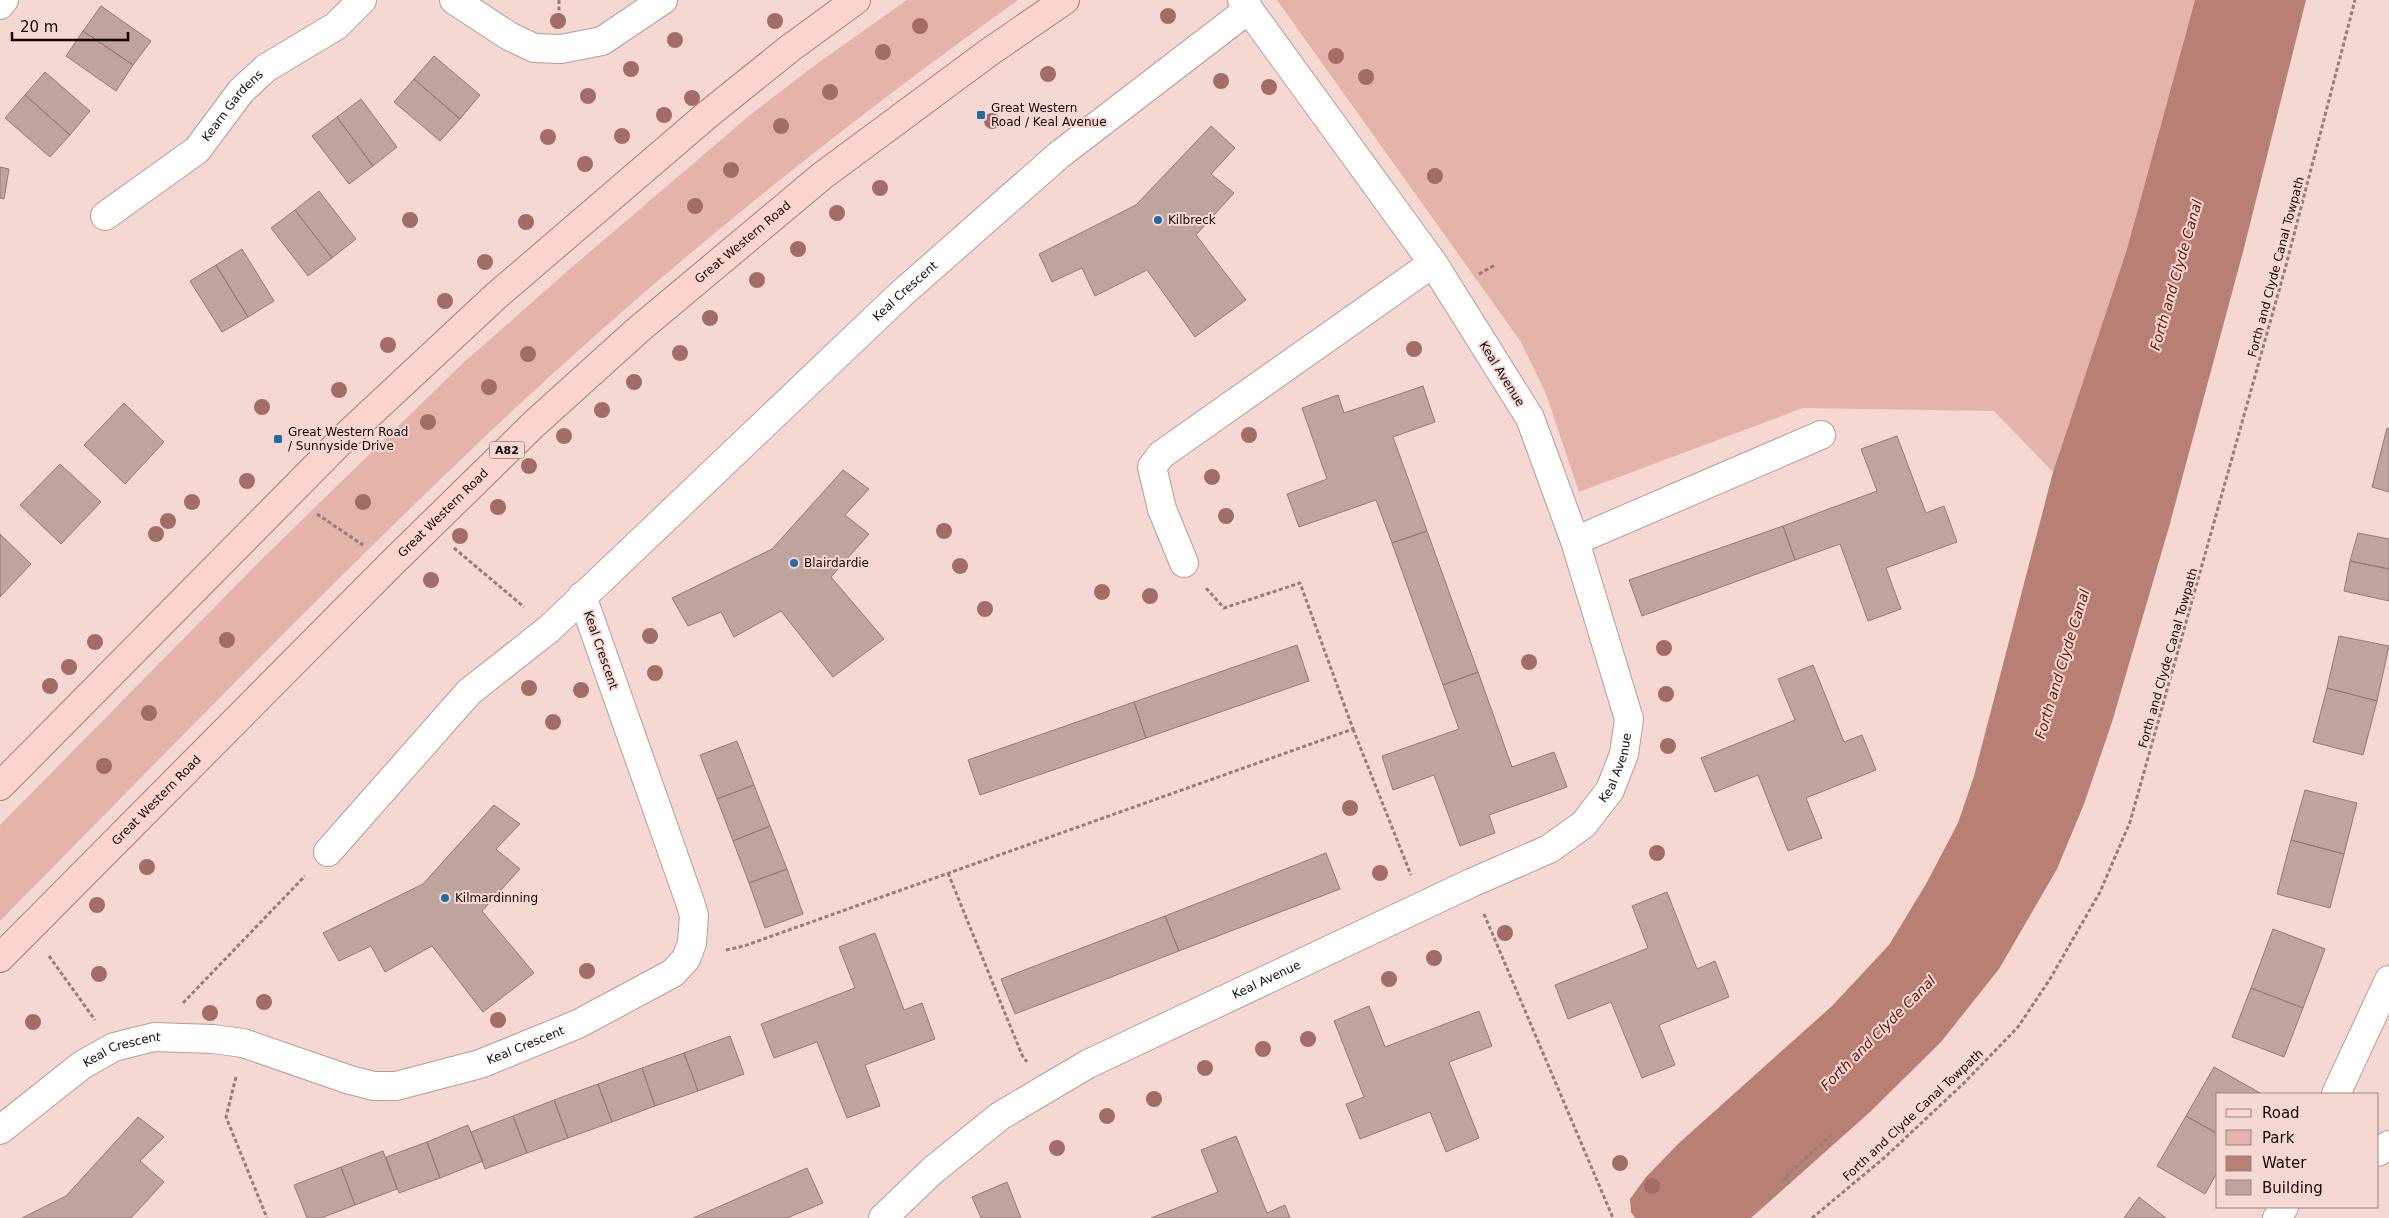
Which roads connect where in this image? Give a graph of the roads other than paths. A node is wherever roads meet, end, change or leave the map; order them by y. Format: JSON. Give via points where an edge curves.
{"nodes":[{"id":1,"x":4,"y":0,"type":"edge"},
{"id":2,"x":362,"y":0,"type":"edge"},
{"id":3,"x":454,"y":0,"type":"edge"},
{"id":4,"x":662,"y":0,"type":"edge"},
{"id":5,"x":856,"y":0,"type":"edge"},
{"id":6,"x":1065,"y":0,"type":"edge"},
{"id":7,"x":0,"y":5,"type":"edge"},
{"id":8,"x":1245,"y":5,"type":"edge"},
{"id":9,"x":105,"y":216,"type":"dead end"},
{"id":10,"x":1433,"y":263,"type":"junction"},
{"id":11,"x":1821,"y":435,"type":"dead end"},
{"id":12,"x":1575,"y":540,"type":"junction"},
{"id":13,"x":1184,"y":563,"type":"road end"},
{"id":14,"x":582,"y":596,"type":"junction"},
{"id":15,"x":0,"y":786,"type":"edge"},
{"id":16,"x":328,"y":852,"type":"road end"},
{"id":17,"x":0,"y":958,"type":"edge"},
{"id":18,"x":2389,"y":980,"type":"edge"},
{"id":19,"x":2336,"y":1093,"type":"edge"},
{"id":20,"x":0,"y":1130,"type":"edge"},
{"id":21,"x":883,"y":1218,"type":"edge"}],
"edges":[{"from":1,"to":7,"type":"street"},
{"from":2,"to":9,"type":"street","name":"Kearn Gardens","via":[[336,26],[266,68],[241,91],[197,150]]},
{"from":3,"to":4,"type":"street","via":[[509,36],[534,48],[561,49],[602,41]]},
{"from":5,"to":15,"type":"main road","via":[[714,109],[568,233],[402,382]]},
{"from":6,"to":17,"type":"main road","name":"Great Western Road","number":"A82","via":[[815,182],[638,330],[534,424],[390,564]]},
{"from":8,"to":10,"type":"street","name":"Keal Avenue"},
{"from":8,"to":14,"type":"street","name":"Keal Crescent","via":[[1052,161],[900,295]]},
{"from":10,"to":12,"type":"street","name":"Keal Avenue","via":[[1530,418]]},
{"from":10,"to":13,"type":"street","via":[[1161,455],[1152,467],[1155,486]]},
{"from":11,"to":12,"type":"street"},
{"from":12,"to":21,"type":"street","name":"Keal Avenue","via":[[1629,719],[1624,754],[1610,790],[1584,824],[1549,849],[1088,1064],[1000,1116],[932,1170]]},
{"from":14,"to":16,"type":"street","name":"Keal Crescent","via":[[549,629],[469,692]]},
{"from":14,"to":20,"type":"street","name":"Keal Crescent","via":[[691,904],[692,943],[686,959],[673,973],[578,1024],[480,1064],[396,1086],[374,1086],[350,1080],[243,1043],[154,1037],[114,1047],[82,1065]]},
{"from":18,"to":19,"type":"street"}]}
